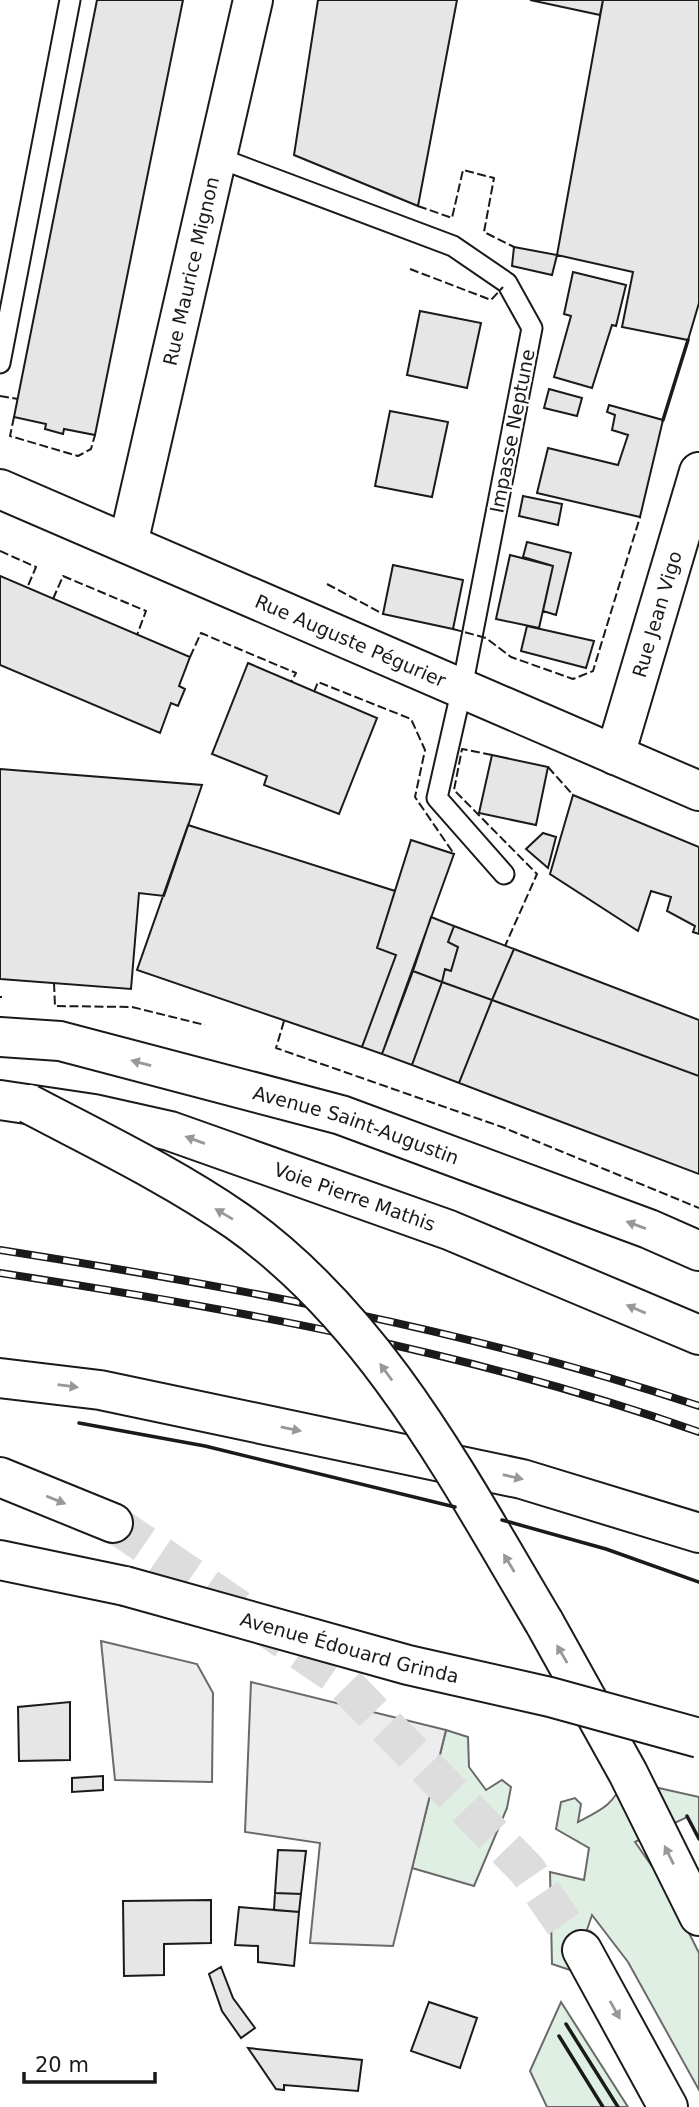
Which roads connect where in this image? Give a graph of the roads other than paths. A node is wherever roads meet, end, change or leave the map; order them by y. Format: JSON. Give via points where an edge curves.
{"nodes":[{"id":1,"x":70,"y":0,"type":"edge"},
{"id":2,"x":253,"y":0,"type":"edge"},
{"id":3,"x":219,"y":158,"type":"junction"},
{"id":4,"x":0,"y":363,"type":"edge"},
{"id":5,"x":699,"y":472,"type":"edge"},
{"id":6,"x":0,"y":489,"type":"edge"},
{"id":7,"x":128,"y":544,"type":"junction"},
{"id":8,"x":462,"y":688,"type":"junction"},
{"id":9,"x":615,"y":755,"type":"junction"},
{"id":10,"x":699,"y":791,"type":"edge"},
{"id":11,"x":504,"y":874,"type":"dead end"},
{"id":12,"x":0,"y":1037,"type":"edge"},
{"id":13,"x":15,"y":1102,"type":"edge"},
{"id":14,"x":699,"y":1251,"type":"edge"},
{"id":15,"x":699,"y":1335,"type":"edge"},
{"id":16,"x":0,"y":1378,"type":"edge"},
{"id":17,"x":0,"y":1477,"type":"edge"},
{"id":18,"x":113,"y":1523,"type":"tunnel mouth"},
{"id":19,"x":699,"y":1533,"type":"edge"},
{"id":20,"x":0,"y":1560,"type":"edge"},
{"id":21,"x":699,"y":1738,"type":"edge"},
{"id":22,"x":699,"y":1916,"type":"edge"},
{"id":23,"x":582,"y":1950,"type":"tunnel mouth"},
{"id":24,"x":668,"y":2107,"type":"edge"}],
"edges":[{"from":1,"to":4,"type":"lane"},
{"from":2,"to":3,"type":"main road","name":"Rue Maurice Mignon"},
{"from":3,"to":7,"type":"main road","name":"Rue Maurice Mignon"},
{"from":3,"to":8,"type":"lane","name":"Impasse Neptune","via":[[453,246],[507,283],[531,328]]},
{"from":5,"to":9,"type":"main road","name":"Rue Jean Vigo"},
{"from":6,"to":7,"type":"main road","name":"Rue Auguste Pégurier"},
{"from":7,"to":8,"type":"main road","name":"Rue Auguste Pégurier"},
{"from":8,"to":9,"type":"main road","name":"Rue Auguste Pégurier"},
{"from":8,"to":11,"type":"lane","name":"Impasse Neptune","via":[[438,799]]},
{"from":9,"to":10,"type":"main road","name":"Rue Auguste Pégurier"},
{"from":14,"to":12,"type":"main road","name":"Avenue Saint-Augustin","one_way":true,"via":[[341,1115],[60,1041]]},
{"from":15,"to":13,"type":"main road","name":"Voie Pierre Mathis","one_way":true,"via":[[449,1230],[170,1131]]},
{"from":22,"to":13,"type":"main road","one_way":true,"bridge":true,"via":[[628,1773],[544,1622],[408,1402],[354,1328],[310,1283],[237,1221],[141,1163]]},
{"from":16,"to":19,"type":"main road","one_way":true,"via":[[100,1390],[509,1476]]},
{"from":17,"to":18,"type":"main road","one_way":true},
{"from":20,"to":21,"type":"main road","name":"Avenue Édouard Grinda","bridge":true,"via":[[125,1586],[408,1665],[550,1697]]},
{"from":23,"to":24,"type":"main road","one_way":true}]}
